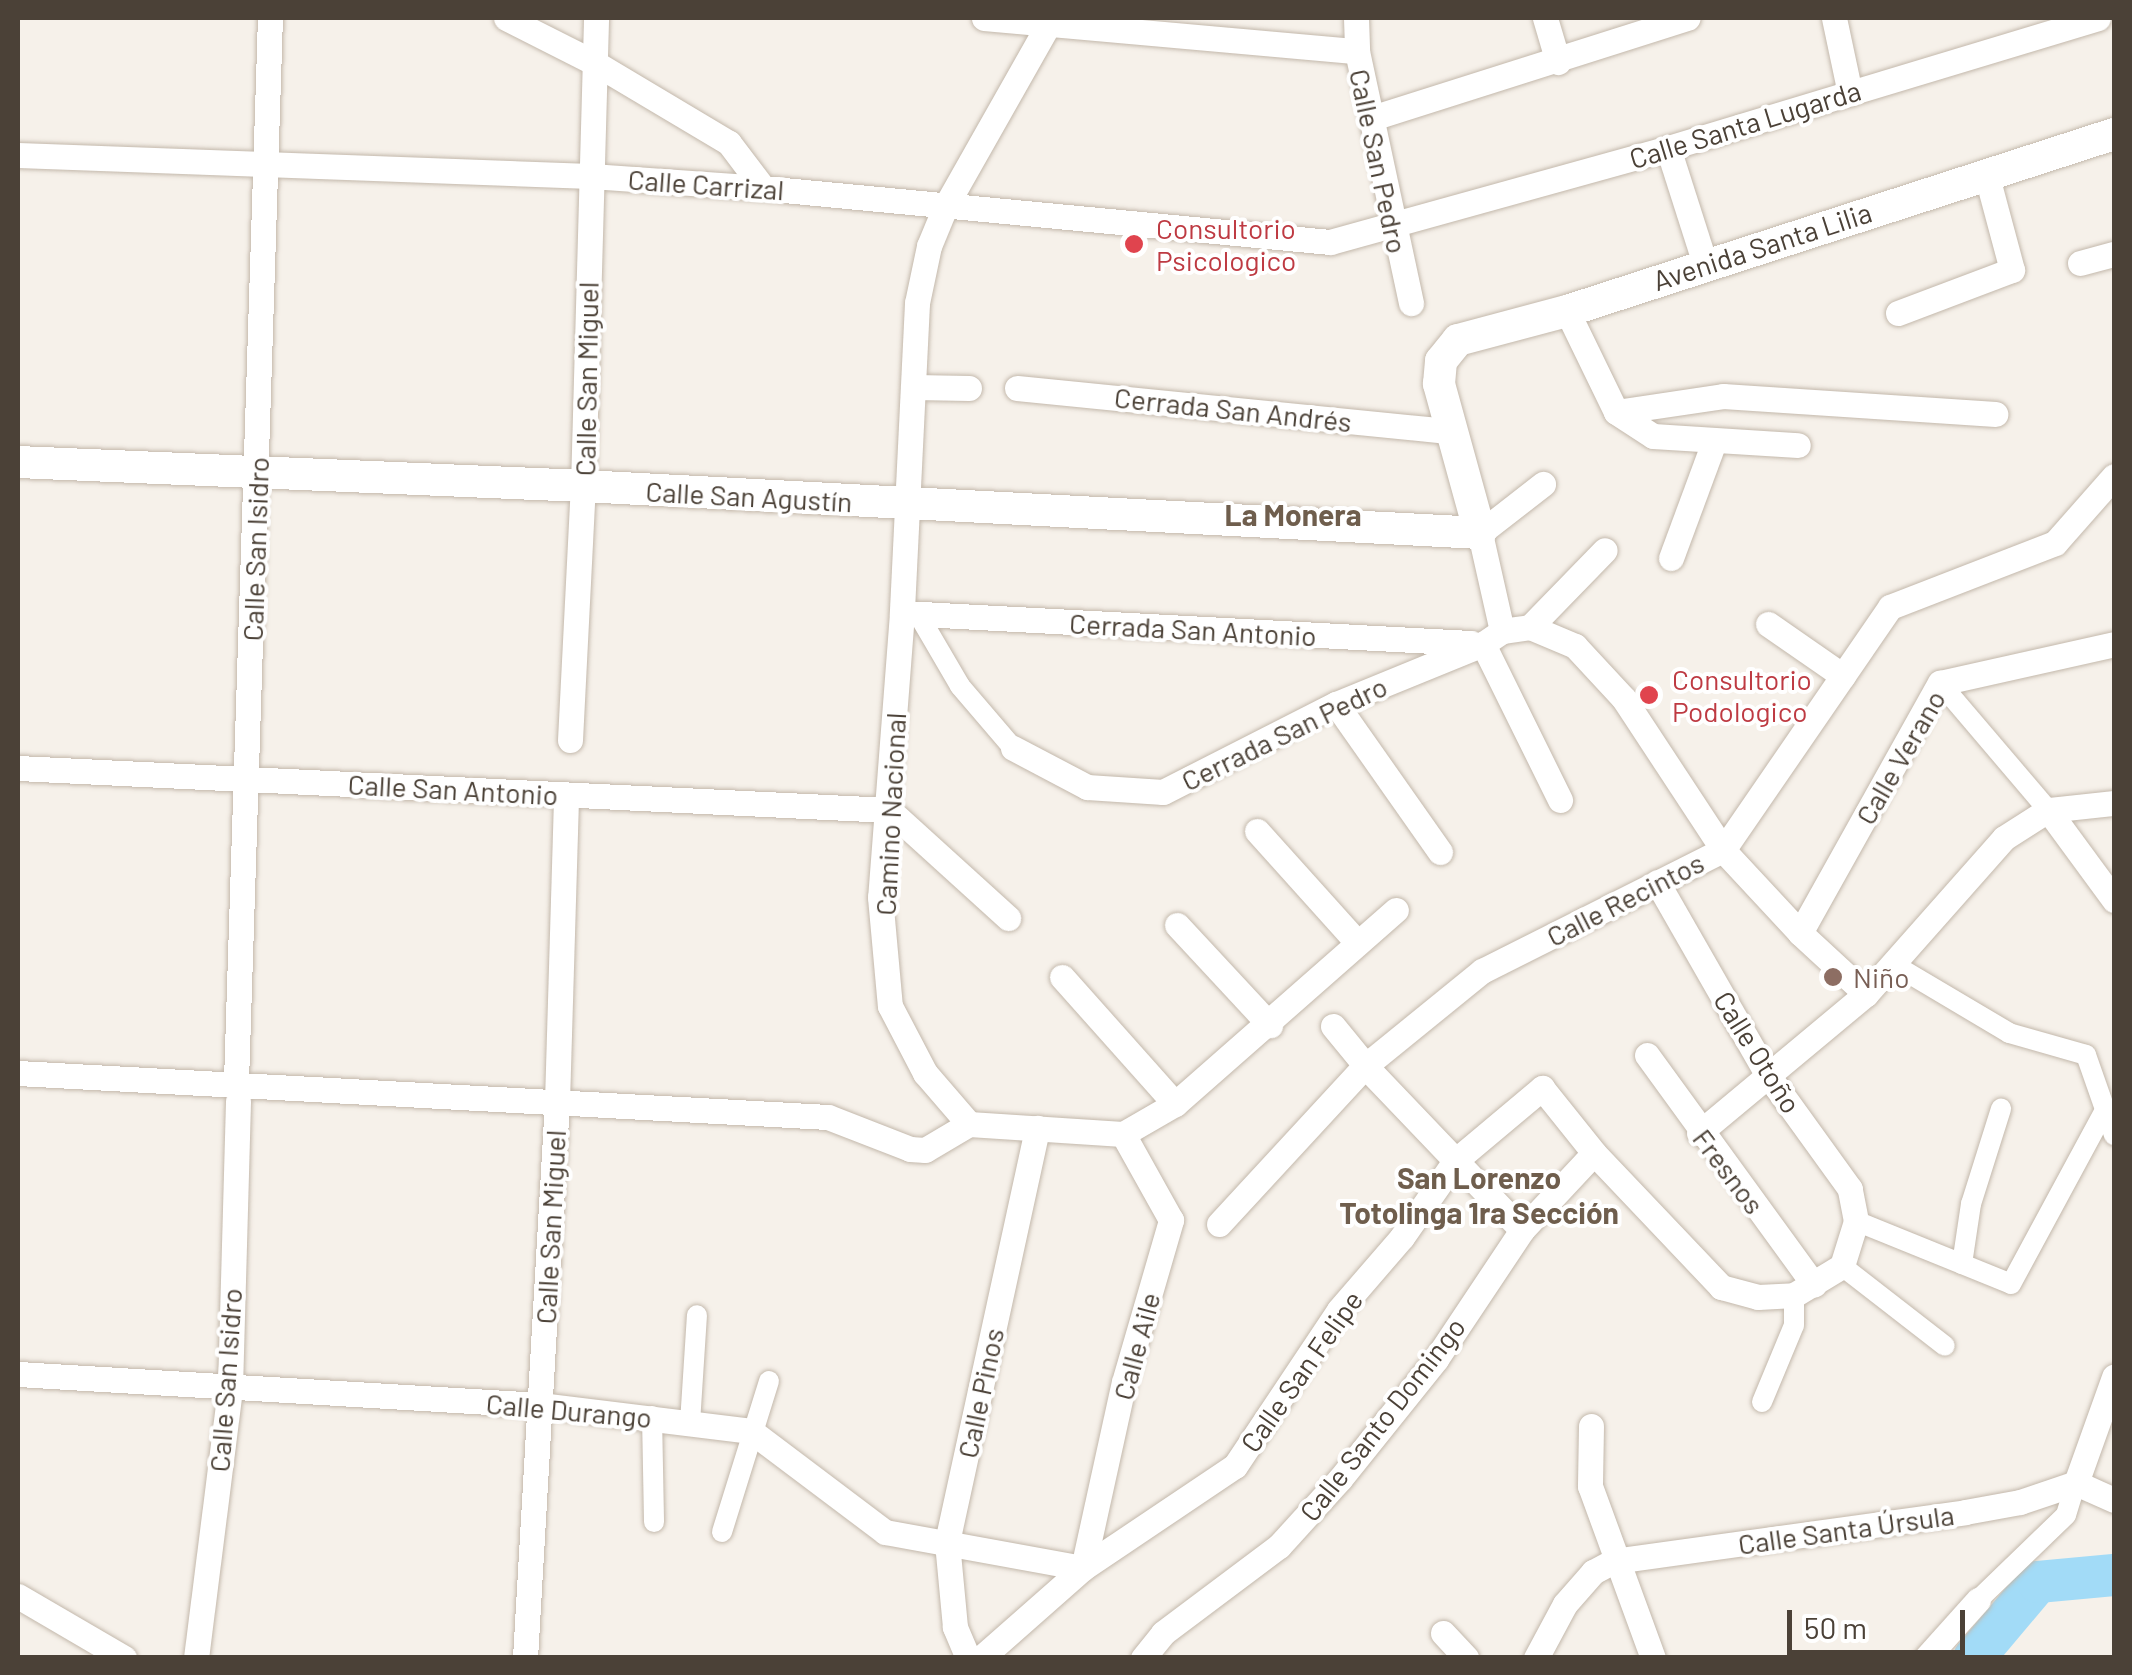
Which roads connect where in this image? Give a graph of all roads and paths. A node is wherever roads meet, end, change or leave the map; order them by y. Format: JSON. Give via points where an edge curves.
{"nodes":[{"id":1,"x":270,"y":18,"type":"edge"},
{"id":2,"x":506,"y":18,"type":"edge"},
{"id":3,"x":596,"y":18,"type":"edge"},
{"id":4,"x":984,"y":18,"type":"edge"},
{"id":5,"x":1356,"y":18,"type":"edge"},
{"id":6,"x":1545,"y":18,"type":"edge"},
{"id":7,"x":1688,"y":18,"type":"edge"},
{"id":8,"x":1834,"y":18,"type":"edge"},
{"id":9,"x":2098,"y":18,"type":"edge"},
{"id":10,"x":1050,"y":21,"type":"edge"},
{"id":11,"x":1356,"y":51,"type":"junction"},
{"id":12,"x":1558,"y":62,"type":"junction"},
{"id":13,"x":596,"y":63,"type":"junction"},
{"id":14,"x":1850,"y":93,"type":"junction"},
{"id":15,"x":1372,"y":118,"type":"junction"},
{"id":16,"x":2114,"y":134,"type":"edge"},
{"id":17,"x":1668,"y":148,"type":"junction"},
{"id":18,"x":18,"y":155,"type":"edge"},
{"id":19,"x":266,"y":165,"type":"junction"},
{"id":20,"x":1986,"y":172,"type":"junction"},
{"id":21,"x":591,"y":176,"type":"junction"},
{"id":22,"x":763,"y":188,"type":"junction"},
{"id":23,"x":946,"y":204,"type":"junction"},
{"id":24,"x":1392,"y":227,"type":"junction"},
{"id":25,"x":2114,"y":254,"type":"edge"},
{"id":26,"x":2080,"y":263,"type":"dead end"},
{"id":27,"x":1705,"y":264,"type":"junction"},
{"id":28,"x":1411,"y":302,"type":"dead end"},
{"id":29,"x":1568,"y":311,"type":"junction"},
{"id":30,"x":1898,"y":313,"type":"dead end"},
{"id":31,"x":914,"y":386,"type":"junction"},
{"id":32,"x":970,"y":388,"type":"dead end"},
{"id":33,"x":1018,"y":388,"type":"dead end"},
{"id":34,"x":1616,"y":412,"type":"junction"},
{"id":35,"x":1995,"y":414,"type":"dead end"},
{"id":36,"x":1448,"y":431,"type":"junction"},
{"id":37,"x":1714,"y":442,"type":"junction"},
{"id":38,"x":1798,"y":445,"type":"dead end"},
{"id":39,"x":18,"y":462,"type":"edge"},
{"id":40,"x":258,"y":474,"type":"junction"},
{"id":41,"x":2114,"y":476,"type":"edge"},
{"id":42,"x":1543,"y":484,"type":"dead end"},
{"id":43,"x":584,"y":486,"type":"junction"},
{"id":44,"x":906,"y":505,"type":"junction"},
{"id":45,"x":1480,"y":533,"type":"junction"},
{"id":46,"x":1605,"y":550,"type":"dead end"},
{"id":47,"x":1671,"y":558,"type":"dead end"},
{"id":48,"x":910,"y":614,"type":"junction"},
{"id":49,"x":1768,"y":624,"type":"dead end"},
{"id":50,"x":1530,"y":627,"type":"junction"},
{"id":51,"x":1492,"y":638,"type":"junction"},
{"id":52,"x":2114,"y":644,"type":"edge"},
{"id":53,"x":1842,"y":676,"type":"junction"},
{"id":54,"x":1940,"y":682,"type":"junction"},
{"id":55,"x":1336,"y":704,"type":"junction"},
{"id":56,"x":570,"y":740,"type":"dead end"},
{"id":57,"x":1013,"y":748,"type":"joint"},
{"id":58,"x":18,"y":768,"type":"edge"},
{"id":59,"x":247,"y":777,"type":"junction"},
{"id":60,"x":566,"y":796,"type":"junction"},
{"id":61,"x":1560,"y":800,"type":"dead end"},
{"id":62,"x":2114,"y":803,"type":"edge"},
{"id":63,"x":888,"y":810,"type":"junction"},
{"id":64,"x":2048,"y":810,"type":"junction"},
{"id":65,"x":1256,"y":830,"type":"dead end"},
{"id":66,"x":1723,"y":850,"type":"junction"},
{"id":67,"x":1440,"y":852,"type":"dead end"},
{"id":68,"x":1657,"y":882,"type":"junction"},
{"id":69,"x":2114,"y":900,"type":"edge"},
{"id":70,"x":1396,"y":910,"type":"dead end"},
{"id":71,"x":1008,"y":918,"type":"dead end"},
{"id":72,"x":1177,"y":925,"type":"dead end"},
{"id":73,"x":1800,"y":934,"type":"junction"},
{"id":74,"x":1356,"y":941,"type":"junction"},
{"id":75,"x":1893,"y":964,"type":"junction"},
{"id":76,"x":1062,"y":977,"type":"dead end"},
{"id":77,"x":1866,"y":994,"type":"junction"},
{"id":78,"x":1270,"y":1025,"type":"junction"},
{"id":79,"x":1333,"y":1026,"type":"dead end"},
{"id":80,"x":1647,"y":1055,"type":"dead end"},
{"id":81,"x":1365,"y":1066,"type":"junction"},
{"id":82,"x":18,"y":1073,"type":"edge"},
{"id":83,"x":1767,"y":1074,"type":"junction"},
{"id":84,"x":237,"y":1091,"type":"junction"},
{"id":85,"x":557,"y":1102,"type":"junction"},
{"id":86,"x":1176,"y":1104,"type":"junction"},
{"id":87,"x":2001,"y":1109,"type":"dead end"},
{"id":88,"x":2106,"y":1110,"type":"junction"},
{"id":89,"x":969,"y":1124,"type":"junction"},
{"id":90,"x":1037,"y":1128,"type":"junction"},
{"id":91,"x":1699,"y":1133,"type":"junction"},
{"id":92,"x":1123,"y":1134,"type":"junction"},
{"id":93,"x":2114,"y":1135,"type":"edge"},
{"id":94,"x":1594,"y":1153,"type":"junction"},
{"id":95,"x":1455,"y":1161,"type":"junction"},
{"id":96,"x":1856,"y":1221,"type":"junction"},
{"id":97,"x":1219,"y":1224,"type":"dead end"},
{"id":98,"x":1522,"y":1230,"type":"junction"},
{"id":99,"x":1962,"y":1264,"type":"junction"},
{"id":100,"x":1842,"y":1266,"type":"junction"},
{"id":101,"x":1804,"y":1290,"type":"junction"},
{"id":102,"x":697,"y":1316,"type":"dead end"},
{"id":103,"x":1946,"y":1346,"type":"dead end"},
{"id":104,"x":18,"y":1374,"type":"edge"},
{"id":105,"x":2114,"y":1377,"type":"edge"},
{"id":106,"x":768,"y":1382,"type":"dead end"},
{"id":107,"x":230,"y":1388,"type":"junction"},
{"id":108,"x":1762,"y":1402,"type":"dead end"},
{"id":109,"x":540,"y":1404,"type":"junction"},
{"id":110,"x":652,"y":1416,"type":"junction"},
{"id":111,"x":690,"y":1423,"type":"junction"},
{"id":112,"x":1592,"y":1426,"type":"dead end"},
{"id":113,"x":751,"y":1431,"type":"junction"},
{"id":114,"x":2076,"y":1483,"type":"junction"},
{"id":115,"x":2114,"y":1500,"type":"edge"},
{"id":116,"x":654,"y":1522,"type":"dead end"},
{"id":117,"x":722,"y":1532,"type":"dead end"},
{"id":118,"x":947,"y":1542,"type":"junction"},
{"id":119,"x":1614,"y":1560,"type":"junction"},
{"id":120,"x":1083,"y":1568,"type":"junction"},
{"id":121,"x":18,"y":1596,"type":"edge"},
{"id":122,"x":1978,"y":1600,"type":"joint"},
{"id":123,"x":1443,"y":1633,"type":"dead end"},
{"id":124,"x":1535,"y":1653,"type":"edge"},
{"id":125,"x":124,"y":1658,"type":"edge"},
{"id":126,"x":196,"y":1658,"type":"edge"},
{"id":127,"x":526,"y":1658,"type":"edge"},
{"id":128,"x":968,"y":1658,"type":"edge"},
{"id":129,"x":981,"y":1658,"type":"edge"},
{"id":130,"x":1143,"y":1658,"type":"edge"},
{"id":131,"x":1466,"y":1658,"type":"edge"},
{"id":132,"x":1653,"y":1658,"type":"edge"},
{"id":133,"x":1926,"y":1658,"type":"edge"}],
"edges":[{"from":1,"to":19,"type":"street","name":"Calle San Isidro"},
{"from":2,"to":13,"type":"street"},
{"from":3,"to":13,"type":"street","name":"Calle San Miguel"},
{"from":4,"to":10,"type":"street"},
{"from":5,"to":11,"type":"street","name":"Calle San Pedro"},
{"from":6,"to":12,"type":"street"},
{"from":7,"to":12,"type":"street"},
{"from":8,"to":14,"type":"street"},
{"from":9,"to":14,"type":"street","name":"Calle Santa Lugarda"},
{"from":10,"to":11,"type":"street"},
{"from":10,"to":23,"type":"street","name":"Camino Nacional"},
{"from":11,"to":15,"type":"street","name":"Calle San Pedro"},
{"from":12,"to":15,"type":"street"},
{"from":13,"to":21,"type":"street","name":"Calle San Miguel"},
{"from":13,"to":22,"type":"street","via":[[729,143]]},
{"from":14,"to":17,"type":"street","name":"Calle Santa Lugarda"},
{"from":15,"to":24,"type":"street","name":"Calle San Pedro"},
{"from":16,"to":20,"type":"street","name":"Avenida Santa Lilia"},
{"from":17,"to":24,"type":"street","name":"Calle Santa Lugarda"},
{"from":17,"to":27,"type":"street"},
{"from":18,"to":19,"type":"street","name":"Calle Carrizal"},
{"from":19,"to":21,"type":"street","name":"Calle Carrizal"},
{"from":19,"to":40,"type":"street","name":"Calle San Isidro"},
{"from":20,"to":27,"type":"street","name":"Avenida Santa Lilia"},
{"from":20,"to":30,"type":"street","via":[[2012,270]]},
{"from":21,"to":22,"type":"street","name":"Calle Carrizal"},
{"from":21,"to":43,"type":"street","name":"Calle San Miguel"},
{"from":22,"to":23,"type":"street","name":"Calle Carrizal"},
{"from":23,"to":24,"type":"street","name":"Calle Carrizal","via":[[1330,242]]},
{"from":23,"to":31,"type":"street","name":"Camino Nacional","via":[[917,302]]},
{"from":24,"to":28,"type":"street","name":"Calle San Pedro"},
{"from":25,"to":26,"type":"street"},
{"from":27,"to":29,"type":"street","name":"Avenida Santa Lilia"},
{"from":29,"to":34,"type":"street"},
{"from":29,"to":36,"type":"street","name":"Avenida Santa Lilia","via":[[1458,340],[1441,361]]},
{"from":31,"to":32,"type":"street"},
{"from":31,"to":44,"type":"street","name":"Camino Nacional"},
{"from":33,"to":36,"type":"street","name":"Cerrada San Andrés"},
{"from":34,"to":35,"type":"street","via":[[1723,396]]},
{"from":34,"to":37,"type":"street","via":[[1653,436]]},
{"from":36,"to":45,"type":"street"},
{"from":37,"to":38,"type":"street"},
{"from":37,"to":47,"type":"street"},
{"from":39,"to":40,"type":"street","name":"Calle San Agustín"},
{"from":40,"to":43,"type":"street","name":"Calle San Agustín"},
{"from":40,"to":59,"type":"street","name":"Calle San Isidro"},
{"from":41,"to":53,"type":"street","name":"Calle Recintos","via":[[2055,543],[1890,608]]},
{"from":42,"to":45,"type":"street"},
{"from":43,"to":44,"type":"street","name":"Calle San Agustín"},
{"from":43,"to":56,"type":"street","name":"Calle San Miguel"},
{"from":44,"to":45,"type":"street","name":"Calle San Agustín"},
{"from":44,"to":48,"type":"street","name":"Camino Nacional"},
{"from":45,"to":51,"type":"street"},
{"from":46,"to":50,"type":"street"},
{"from":48,"to":51,"type":"street","name":"Cerrada San Antonio"},
{"from":48,"to":57,"type":"street","name":"Cerrada San Pedro"},
{"from":48,"to":63,"type":"street","name":"Camino Nacional"},
{"from":49,"to":53,"type":"street"},
{"from":50,"to":51,"type":"street"},
{"from":50,"to":66,"type":"street","via":[[1575,646],[1624,699]]},
{"from":51,"to":55,"type":"street","name":"Cerrada San Pedro"},
{"from":51,"to":61,"type":"street"},
{"from":52,"to":54,"type":"street","name":"Calle Verano"},
{"from":53,"to":66,"type":"street","name":"Calle Recintos"},
{"from":54,"to":64,"type":"street"},
{"from":54,"to":73,"type":"street","name":"Calle Verano"},
{"from":55,"to":57,"type":"street","name":"Cerrada San Pedro","via":[[1163,792],[1087,787]]},
{"from":55,"to":67,"type":"street"},
{"from":58,"to":59,"type":"street","name":"Calle San Antonio"},
{"from":59,"to":60,"type":"street","name":"Calle San Antonio"},
{"from":59,"to":84,"type":"street","name":"Calle San Isidro"},
{"from":60,"to":63,"type":"street","name":"Calle San Antonio"},
{"from":60,"to":85,"type":"street","name":"Calle San Miguel"},
{"from":62,"to":64,"type":"street"},
{"from":63,"to":71,"type":"street"},
{"from":63,"to":89,"type":"street","name":"Camino Nacional","via":[[880,897],[890,1006],[925,1073]]},
{"from":64,"to":69,"type":"street"},
{"from":64,"to":75,"type":"street","via":[[2004,838]]},
{"from":65,"to":74,"type":"street"},
{"from":66,"to":68,"type":"street","name":"Calle Recintos"},
{"from":66,"to":73,"type":"street"},
{"from":68,"to":81,"type":"street","name":"Calle Recintos","via":[[1482,971]]},
{"from":68,"to":83,"type":"street","name":"Calle Otoño"},
{"from":70,"to":74,"type":"street"},
{"from":72,"to":78,"type":"street"},
{"from":73,"to":77,"type":"street"},
{"from":74,"to":78,"type":"street"},
{"from":75,"to":77,"type":"street"},
{"from":75,"to":88,"type":"street","via":[[2009,1033],[2086,1055]]},
{"from":76,"to":86,"type":"street"},
{"from":77,"to":83,"type":"street"},
{"from":78,"to":86,"type":"street"},
{"from":79,"to":81,"type":"street"},
{"from":80,"to":91,"type":"street","name":"Fresnos"},
{"from":81,"to":95,"type":"street"},
{"from":81,"to":97,"type":"street","name":"Calle Recintos"},
{"from":82,"to":84,"type":"street"},
{"from":83,"to":91,"type":"street"},
{"from":83,"to":96,"type":"street","name":"Calle Otoño","via":[[1850,1190]]},
{"from":84,"to":85,"type":"street"},
{"from":84,"to":107,"type":"street","name":"Calle San Isidro"},
{"from":85,"to":89,"type":"street","via":[[828,1117],[910,1150],[925,1150]]},
{"from":85,"to":109,"type":"street","name":"Calle San Miguel"},
{"from":86,"to":92,"type":"street"},
{"from":87,"to":99,"type":"street","via":[[1971,1204]]},
{"from":88,"to":93,"type":"street"},
{"from":88,"to":99,"type":"street","via":[[2012,1284]]},
{"from":89,"to":90,"type":"street"},
{"from":90,"to":92,"type":"street"},
{"from":90,"to":118,"type":"street","name":"Calle Pinos"},
{"from":91,"to":101,"type":"street","name":"Fresnos"},
{"from":92,"to":120,"type":"street","name":"Calle Aile","via":[[1171,1220],[1124,1382]]},
{"from":94,"to":95,"type":"street","name":"Calle San Felipe","via":[[1542,1088]]},
{"from":94,"to":98,"type":"street","name":"Calle Santo Domingo"},
{"from":94,"to":101,"type":"street","via":[[1721,1287],[1758,1297]]},
{"from":95,"to":98,"type":"street"},
{"from":95,"to":120,"type":"street","name":"Calle San Felipe","via":[[1339,1310],[1235,1466]]},
{"from":96,"to":99,"type":"street"},
{"from":96,"to":100,"type":"street"},
{"from":98,"to":130,"type":"street","name":"Calle Santo Domingo","via":[[1436,1359],[1340,1479],[1279,1546],[1163,1633]]},
{"from":100,"to":101,"type":"street"},
{"from":100,"to":103,"type":"street"},
{"from":101,"to":108,"type":"street"},
{"from":102,"to":111,"type":"street"},
{"from":104,"to":107,"type":"street","name":"Calle Durango"},
{"from":105,"to":114,"type":"street"},
{"from":106,"to":113,"type":"street"},
{"from":107,"to":109,"type":"street","name":"Calle Durango"},
{"from":107,"to":126,"type":"street","name":"Calle San Isidro"},
{"from":109,"to":110,"type":"street","name":"Calle Durango"},
{"from":109,"to":127,"type":"street","name":"Calle San Miguel"},
{"from":110,"to":111,"type":"street","name":"Calle Durango"},
{"from":110,"to":116,"type":"street"},
{"from":111,"to":113,"type":"street","name":"Calle Durango"},
{"from":112,"to":119,"type":"street","via":[[1590,1486]]},
{"from":113,"to":117,"type":"street"},
{"from":113,"to":118,"type":"street","name":"Calle Durango","via":[[886,1532]]},
{"from":114,"to":115,"type":"street"},
{"from":114,"to":119,"type":"street","name":"Calle Santa Úrsula","via":[[1965,1512]]},
{"from":114,"to":122,"type":"street","via":[[2066,1515]]},
{"from":118,"to":120,"type":"street","name":"Calle Durango"},
{"from":118,"to":128,"type":"street","name":"Calle Pinos","via":[[955,1627]]},
{"from":119,"to":124,"type":"street","via":[[1593,1572],[1565,1604]]},
{"from":119,"to":132,"type":"street"},
{"from":120,"to":129,"type":"street","name":"Calle San Felipe"},
{"from":121,"to":125,"type":"street"},
{"from":122,"to":133,"type":"street"},
{"from":123,"to":131,"type":"street"}]}
